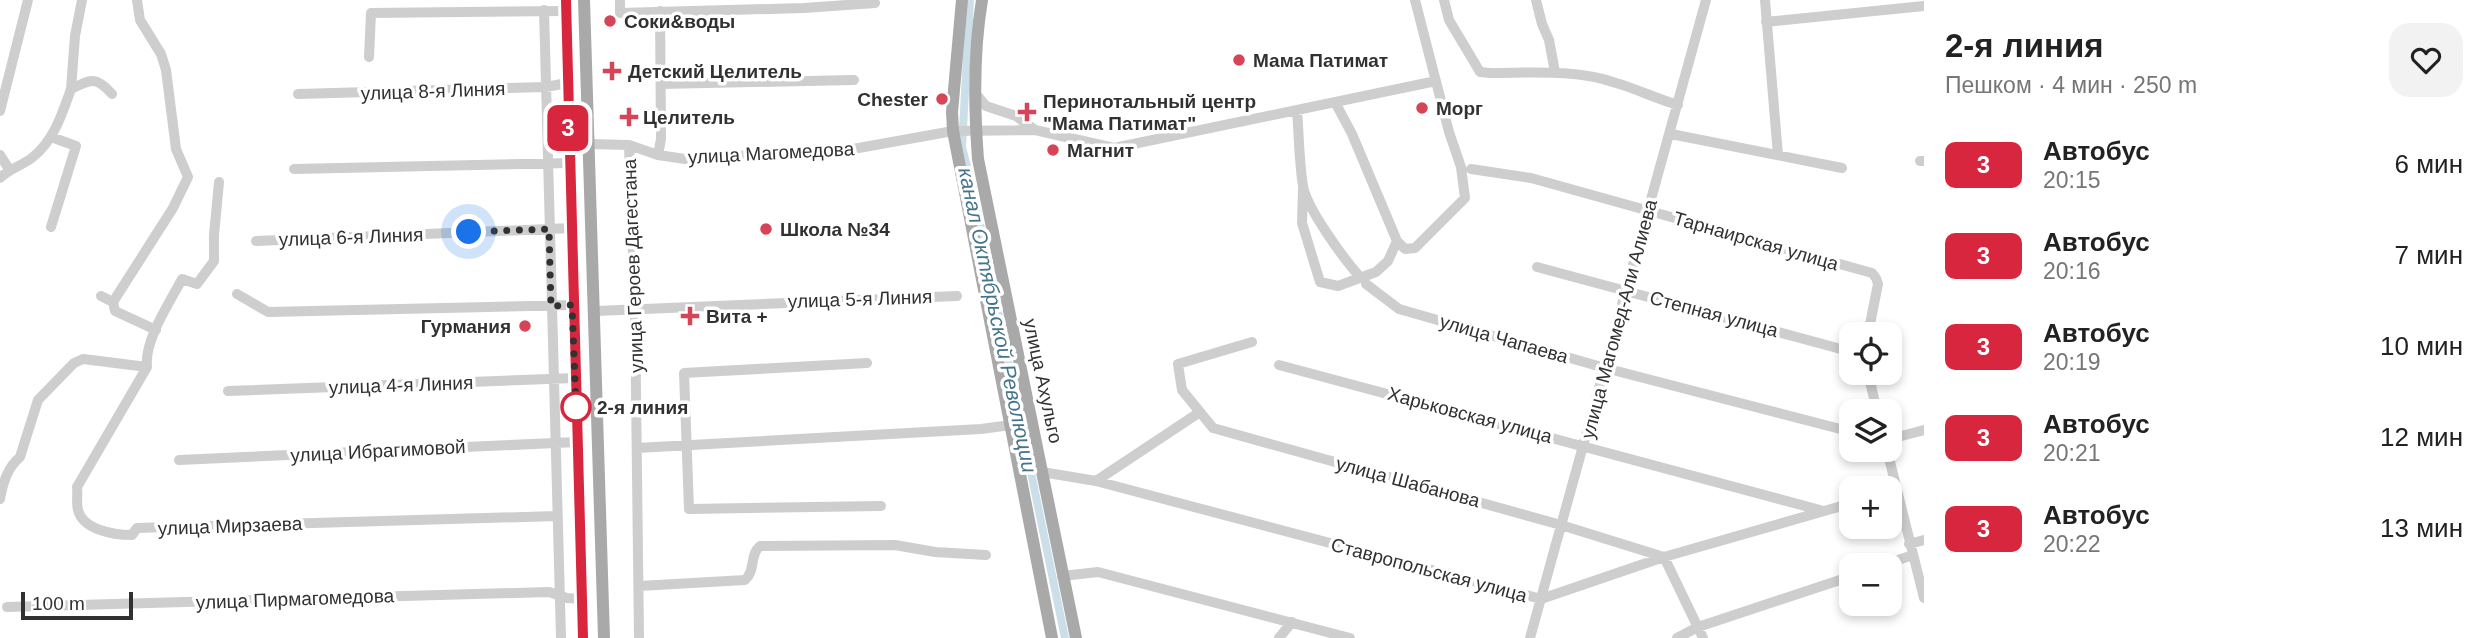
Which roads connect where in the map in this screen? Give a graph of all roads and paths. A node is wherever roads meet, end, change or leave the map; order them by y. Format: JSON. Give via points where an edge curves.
{"nodes":[{"id":1,"x":28,"y":0,"type":"edge"},
{"id":2,"x":82,"y":0,"type":"edge"},
{"id":3,"x":137,"y":0,"type":"edge"},
{"id":4,"x":584,"y":0,"type":"edge"},
{"id":5,"x":620,"y":0,"type":"edge"},
{"id":6,"x":962,"y":0,"type":"edge"},
{"id":7,"x":982,"y":0,"type":"edge"},
{"id":8,"x":1415,"y":0,"type":"edge"},
{"id":9,"x":1444,"y":0,"type":"edge"},
{"id":10,"x":1536,"y":0,"type":"edge"},
{"id":11,"x":1706,"y":0,"type":"edge"},
{"id":12,"x":1765,"y":0,"type":"edge"},
{"id":13,"x":875,"y":3,"type":"dead end"},
{"id":14,"x":566,"y":5,"type":"edge"},
{"id":15,"x":1924,"y":6,"type":"edge"},
{"id":16,"x":667,"y":7,"type":"edge"},
{"id":17,"x":544,"y":10,"type":"junction"},
{"id":18,"x":1766,"y":22,"type":"junction"},
{"id":19,"x":369,"y":57,"type":"dead end"},
{"id":20,"x":1555,"y":72,"type":"junction"},
{"id":21,"x":854,"y":80,"type":"dead end"},
{"id":22,"x":1436,"y":81,"type":"junction"},
{"id":23,"x":567,"y":83,"type":"junction"},
{"id":24,"x":661,"y":85,"type":"junction"},
{"id":25,"x":546,"y":87,"type":"junction"},
{"id":26,"x":71,"y":89,"type":"junction"},
{"id":27,"x":975,"y":93,"type":"junction"},
{"id":28,"x":112,"y":94,"type":"dead end"},
{"id":29,"x":298,"y":94,"type":"dead end"},
{"id":30,"x":1335,"y":103,"type":"junction"},
{"id":31,"x":1678,"y":105,"type":"junction"},
{"id":32,"x":1297,"y":110,"type":"junction"},
{"id":33,"x":0,"y":111,"type":"edge"},
{"id":34,"x":1035,"y":130,"type":"junction"},
{"id":35,"x":953,"y":131,"type":"junction"},
{"id":36,"x":973,"y":132,"type":"junction"},
{"id":37,"x":1671,"y":134,"type":"junction"},
{"id":38,"x":51,"y":137,"type":"junction"},
{"id":39,"x":589,"y":144,"type":"junction"},
{"id":40,"x":629,"y":145,"type":"junction"},
{"id":41,"x":0,"y":155,"type":"edge"},
{"id":42,"x":658,"y":155,"type":"junction"},
{"id":43,"x":1778,"y":155,"type":"junction"},
{"id":44,"x":547,"y":163,"type":"junction"},
{"id":45,"x":570,"y":163,"type":"junction"},
{"id":46,"x":1842,"y":168,"type":"dead end"},
{"id":47,"x":9,"y":169,"type":"junction"},
{"id":48,"x":294,"y":169,"type":"dead end"},
{"id":49,"x":1471,"y":169,"type":"dead end"},
{"id":50,"x":0,"y":178,"type":"edge"},
{"id":51,"x":219,"y":182,"type":"dead end"},
{"id":52,"x":1303,"y":189,"type":"junction"},
{"id":53,"x":1648,"y":211,"type":"junction"},
{"id":54,"x":51,"y":227,"type":"dead end"},
{"id":55,"x":549,"y":229,"type":"junction"},
{"id":56,"x":572,"y":229,"type":"junction"},
{"id":57,"x":256,"y":241,"type":"dead end"},
{"id":58,"x":1397,"y":242,"type":"junction"},
{"id":59,"x":1536,"y":267,"type":"dead end"},
{"id":60,"x":1363,"y":281,"type":"junction"},
{"id":61,"x":1626,"y":290,"type":"junction"},
{"id":62,"x":237,"y":294,"type":"dead end"},
{"id":63,"x":101,"y":296,"type":"dead end"},
{"id":64,"x":957,"y":296,"type":"dead end"},
{"id":65,"x":113,"y":302,"type":"junction"},
{"id":66,"x":572,"y":305,"type":"junction"},
{"id":67,"x":551,"y":306,"type":"junction"},
{"id":68,"x":635,"y":309,"type":"junction"},
{"id":69,"x":596,"y":311,"type":"junction"},
{"id":70,"x":1870,"y":322,"type":"edge"},
{"id":71,"x":156,"y":330,"type":"junction"},
{"id":72,"x":1252,"y":342,"type":"dead end"},
{"id":73,"x":1839,"y":348,"type":"edge"},
{"id":74,"x":867,"y":363,"type":"dead end"},
{"id":75,"x":1279,"y":365,"type":"dead end"},
{"id":76,"x":147,"y":367,"type":"junction"},
{"id":77,"x":1605,"y":368,"type":"junction"},
{"id":78,"x":575,"y":378,"type":"junction"},
{"id":79,"x":553,"y":379,"type":"junction"},
{"id":80,"x":228,"y":391,"type":"dead end"},
{"id":81,"x":1200,"y":412,"type":"junction"},
{"id":82,"x":1011,"y":425,"type":"junction"},
{"id":83,"x":1839,"y":429,"type":"edge"},
{"id":84,"x":1924,"y":430,"type":"edge"},
{"id":85,"x":1902,"y":436,"type":"edge"},
{"id":86,"x":577,"y":442,"type":"junction"},
{"id":87,"x":555,"y":443,"type":"junction"},
{"id":88,"x":1584,"y":445,"type":"junction"},
{"id":89,"x":686,"y":446,"type":"junction"},
{"id":90,"x":637,"y":447,"type":"junction"},
{"id":91,"x":179,"y":460,"type":"dead end"},
{"id":92,"x":1042,"y":472,"type":"junction"},
{"id":93,"x":1096,"y":481,"type":"junction"},
{"id":94,"x":0,"y":499,"type":"edge"},
{"id":95,"x":881,"y":506,"type":"dead end"},
{"id":96,"x":1839,"y":507,"type":"edge"},
{"id":97,"x":1823,"y":511,"type":"junction"},
{"id":98,"x":557,"y":516,"type":"junction"},
{"id":99,"x":1902,"y":521,"type":"edge"},
{"id":100,"x":1561,"y":524,"type":"junction"},
{"id":101,"x":1924,"y":540,"type":"edge"},
{"id":102,"x":602,"y":542,"type":"junction"},
{"id":103,"x":581,"y":543,"type":"junction"},
{"id":104,"x":1909,"y":544,"type":"junction"},
{"id":105,"x":986,"y":555,"type":"dead end"},
{"id":106,"x":1913,"y":555,"type":"junction"},
{"id":107,"x":1664,"y":556,"type":"junction"},
{"id":108,"x":1902,"y":559,"type":"edge"},
{"id":109,"x":1062,"y":576,"type":"junction"},
{"id":110,"x":1839,"y":580,"type":"edge"},
{"id":111,"x":639,"y":586,"type":"junction"},
{"id":112,"x":559,"y":594,"type":"junction"},
{"id":113,"x":1924,"y":598,"type":"edge"},
{"id":114,"x":582,"y":599,"type":"junction"},
{"id":115,"x":1541,"y":599,"type":"junction"},
{"id":116,"x":7,"y":607,"type":"dead end"},
{"id":117,"x":1292,"y":622,"type":"junction"},
{"id":118,"x":1698,"y":627,"type":"junction"},
{"id":119,"x":561,"y":638,"type":"edge"},
{"id":120,"x":583,"y":638,"type":"edge"},
{"id":121,"x":604,"y":638,"type":"edge"},
{"id":122,"x":639,"y":638,"type":"edge"},
{"id":123,"x":1052,"y":638,"type":"edge"},
{"id":124,"x":1076,"y":638,"type":"edge"},
{"id":125,"x":1279,"y":638,"type":"edge"},
{"id":126,"x":1350,"y":638,"type":"edge"},
{"id":127,"x":1530,"y":638,"type":"edge"},
{"id":128,"x":1677,"y":638,"type":"edge"},
{"id":129,"x":1703,"y":638,"type":"edge"}],
"edges":[{"from":1,"to":33,"type":"street"},
{"from":2,"to":26,"type":"street"},
{"from":3,"to":65,"type":"street","via":[[140,20],[166,70],[176,149],[188,177]]},
{"from":4,"to":39,"type":"main road"},
{"from":5,"to":16,"type":"street","via":[[620,13]]},
{"from":6,"to":35,"type":"main road"},
{"from":7,"to":27,"type":"main road"},
{"from":8,"to":22,"type":"street"},
{"from":9,"to":20,"type":"street","via":[[1449,20],[1480,72]]},
{"from":10,"to":20,"type":"street"},
{"from":11,"to":31,"type":"street","name":"улица Магомед-Али Алиева"},
{"from":12,"to":18,"type":"street"},
{"from":13,"to":16,"type":"street","via":[[804,8]]},
{"from":14,"to":17,"type":"street"},
{"from":14,"to":23,"type":"main road"},
{"from":15,"to":18,"type":"street"},
{"from":16,"to":24,"type":"street"},
{"from":17,"to":19,"type":"street","via":[[371,13]]},
{"from":17,"to":25,"type":"street"},
{"from":18,"to":43,"type":"street"},
{"from":20,"to":31,"type":"street","via":[[1615,82]]},
{"from":21,"to":24,"type":"street"},
{"from":22,"to":30,"type":"street"},
{"from":22,"to":58,"type":"street","via":[[1461,167],[1465,198],[1415,248],[1405,249]]},
{"from":23,"to":25,"type":"street","name":"улица 8-я Линия"},
{"from":23,"to":45,"type":"main road"},
{"from":24,"to":42,"type":"street"},
{"from":25,"to":29,"type":"street","name":"улица 8-я Линия"},
{"from":25,"to":44,"type":"street"},
{"from":26,"to":28,"type":"street","via":[[95,80]]},
{"from":26,"to":38,"type":"street"},
{"from":27,"to":34,"type":"street","via":[[986,106],[1016,116]]},
{"from":27,"to":36,"type":"main road","name":"улица Ахульго"},
{"from":30,"to":32,"type":"street"},
{"from":30,"to":58,"type":"street"},
{"from":31,"to":37,"type":"street","name":"улица Магомед-Али Алиева"},
{"from":32,"to":34,"type":"street","via":[[1114,148]]},
{"from":32,"to":52,"type":"street"},
{"from":34,"to":36,"type":"street"},
{"from":35,"to":36,"type":"street","name":"улица Магомедова"},
{"from":35,"to":42,"type":"street","name":"улица Магомедова","via":[[853,149],[685,159]]},
{"from":35,"to":82,"type":"main road"},
{"from":36,"to":92,"type":"main road","name":"улица Ахульго"},
{"from":37,"to":43,"type":"street"},
{"from":37,"to":53,"type":"street","name":"улица Магомед-Али Алиева"},
{"from":38,"to":47,"type":"street","via":[[34,157]]},
{"from":38,"to":54,"type":"street","via":[[76,145]]},
{"from":39,"to":40,"type":"street","name":"улица Магомедова"},
{"from":39,"to":69,"type":"main road"},
{"from":40,"to":42,"type":"street","name":"улица Магомедова"},
{"from":40,"to":68,"type":"street","name":"улица Героев Дагестана"},
{"from":41,"to":47,"type":"street"},
{"from":43,"to":46,"type":"street"},
{"from":44,"to":45,"type":"street"},
{"from":44,"to":48,"type":"street"},
{"from":44,"to":55,"type":"street"},
{"from":45,"to":56,"type":"main road"},
{"from":47,"to":50,"type":"street"},
{"from":49,"to":53,"type":"street","name":"Тарнаирская улица","via":[[1531,178]]},
{"from":51,"to":71,"type":"street","via":[[214,261],[197,284],[183,279]]},
{"from":52,"to":60,"type":"street","name":"улица Чапаева","via":[[1323,227]]},
{"from":52,"to":60,"type":"street","via":[[1302,223],[1320,282],[1338,286]]},
{"from":53,"to":61,"type":"street","name":"улица Магомед-Али Алиева"},
{"from":53,"to":70,"type":"street","name":"Тарнаирская улица","via":[[1872,273],[1878,284]]},
{"from":55,"to":56,"type":"street","name":"улица 6-я Линия"},
{"from":55,"to":57,"type":"street","name":"улица 6-я Линия"},
{"from":55,"to":67,"type":"street"},
{"from":56,"to":66,"type":"main road"},
{"from":58,"to":60,"type":"street","via":[[1388,261]]},
{"from":59,"to":61,"type":"street","name":"Степная улица"},
{"from":60,"to":77,"type":"street","name":"улица Чапаева","via":[[1399,309]]},
{"from":61,"to":73,"type":"street","name":"Степная улица"},
{"from":61,"to":77,"type":"street","name":"улица Магомед-Али Алиева"},
{"from":62,"to":67,"type":"street","via":[[268,312]]},
{"from":63,"to":65,"type":"street"},
{"from":64,"to":68,"type":"street","name":"улица 5-я Линия"},
{"from":65,"to":71,"type":"street","via":[[115,312]]},
{"from":66,"to":67,"type":"street"},
{"from":66,"to":78,"type":"main road"},
{"from":67,"to":79,"type":"street"},
{"from":68,"to":69,"type":"street","name":"улица 5-я Линия"},
{"from":68,"to":90,"type":"street","name":"улица Героев Дагестана"},
{"from":69,"to":102,"type":"main road"},
{"from":71,"to":76,"type":"street"},
{"from":72,"to":81,"type":"street","name":"улица Шабанова","via":[[1178,364],[1182,390]]},
{"from":74,"to":89,"type":"street","via":[[684,373]]},
{"from":75,"to":88,"type":"street","name":"Харьковская улица"},
{"from":76,"to":94,"type":"street","via":[[83,359],[74,363],[38,400],[20,457],[12,464]]},
{"from":76,"to":98,"type":"street","name":"улица Мирзаева","via":[[77,487],[78,510],[91,527],[132,535],[137,528]]},
{"from":77,"to":83,"type":"street","name":"улица Чапаева"},
{"from":77,"to":88,"type":"street","name":"улица Магомед-Али Алиева"},
{"from":78,"to":79,"type":"street","name":"улица 4-я Линия"},
{"from":78,"to":86,"type":"main road"},
{"from":79,"to":80,"type":"street","name":"улица 4-я Линия"},
{"from":79,"to":87,"type":"street"},
{"from":81,"to":93,"type":"street"},
{"from":81,"to":100,"type":"street","name":"улица Шабанова","via":[[1213,428]]},
{"from":82,"to":89,"type":"street"},
{"from":82,"to":123,"type":"main road"},
{"from":84,"to":85,"type":"street"},
{"from":86,"to":87,"type":"street","name":"улица Ибрагимовой"},
{"from":86,"to":103,"type":"main road"},
{"from":87,"to":91,"type":"street","name":"улица Ибрагимовой"},
{"from":87,"to":98,"type":"street"},
{"from":88,"to":97,"type":"street","name":"Харьковская улица"},
{"from":88,"to":100,"type":"street","name":"улица Магомед-Али Алиева"},
{"from":89,"to":90,"type":"street"},
{"from":89,"to":95,"type":"street","via":[[689,509]]},
{"from":90,"to":111,"type":"street","name":"улица Героев Дагестана"},
{"from":92,"to":93,"type":"street","name":"Ставропольская улица"},
{"from":92,"to":109,"type":"main road","name":"улица Ахульго"},
{"from":93,"to":115,"type":"street","name":"Ставропольская улица"},
{"from":96,"to":97,"type":"street","name":"Ставропольская улица"},
{"from":97,"to":107,"type":"street","name":"Ставропольская улица"},
{"from":98,"to":112,"type":"street"},
{"from":99,"to":104,"type":"street"},
{"from":100,"to":107,"type":"street","name":"улица Шабанова"},
{"from":100,"to":115,"type":"street","name":"улица Магомед-Али Алиева"},
{"from":101,"to":104,"type":"street"},
{"from":102,"to":103,"type":"main road","via":[[596,550]]},
{"from":102,"to":121,"type":"main road"},
{"from":103,"to":114,"type":"main road"},
{"from":104,"to":106,"type":"street"},
{"from":105,"to":111,"type":"street","via":[[895,545],[760,547],[744,580]]},
{"from":106,"to":108,"type":"street"},
{"from":106,"to":113,"type":"street"},
{"from":107,"to":115,"type":"street","name":"Ставропольская улица"},
{"from":107,"to":118,"type":"street"},
{"from":109,"to":117,"type":"street","via":[[1098,572]]},
{"from":109,"to":124,"type":"main road","name":"улица Ахульго"},
{"from":110,"to":118,"type":"street"},
{"from":111,"to":122,"type":"street","name":"улица Героев Дагестана"},
{"from":112,"to":114,"type":"street","name":"улица Пирмагомедова"},
{"from":112,"to":116,"type":"street","name":"улица Пирмагомедова"},
{"from":112,"to":119,"type":"street"},
{"from":114,"to":120,"type":"main road"},
{"from":115,"to":127,"type":"street","name":"улица Магомед-Али Алиева"},
{"from":117,"to":125,"type":"street"},
{"from":117,"to":126,"type":"street"},
{"from":118,"to":128,"type":"street"},
{"from":118,"to":129,"type":"street"}]}
